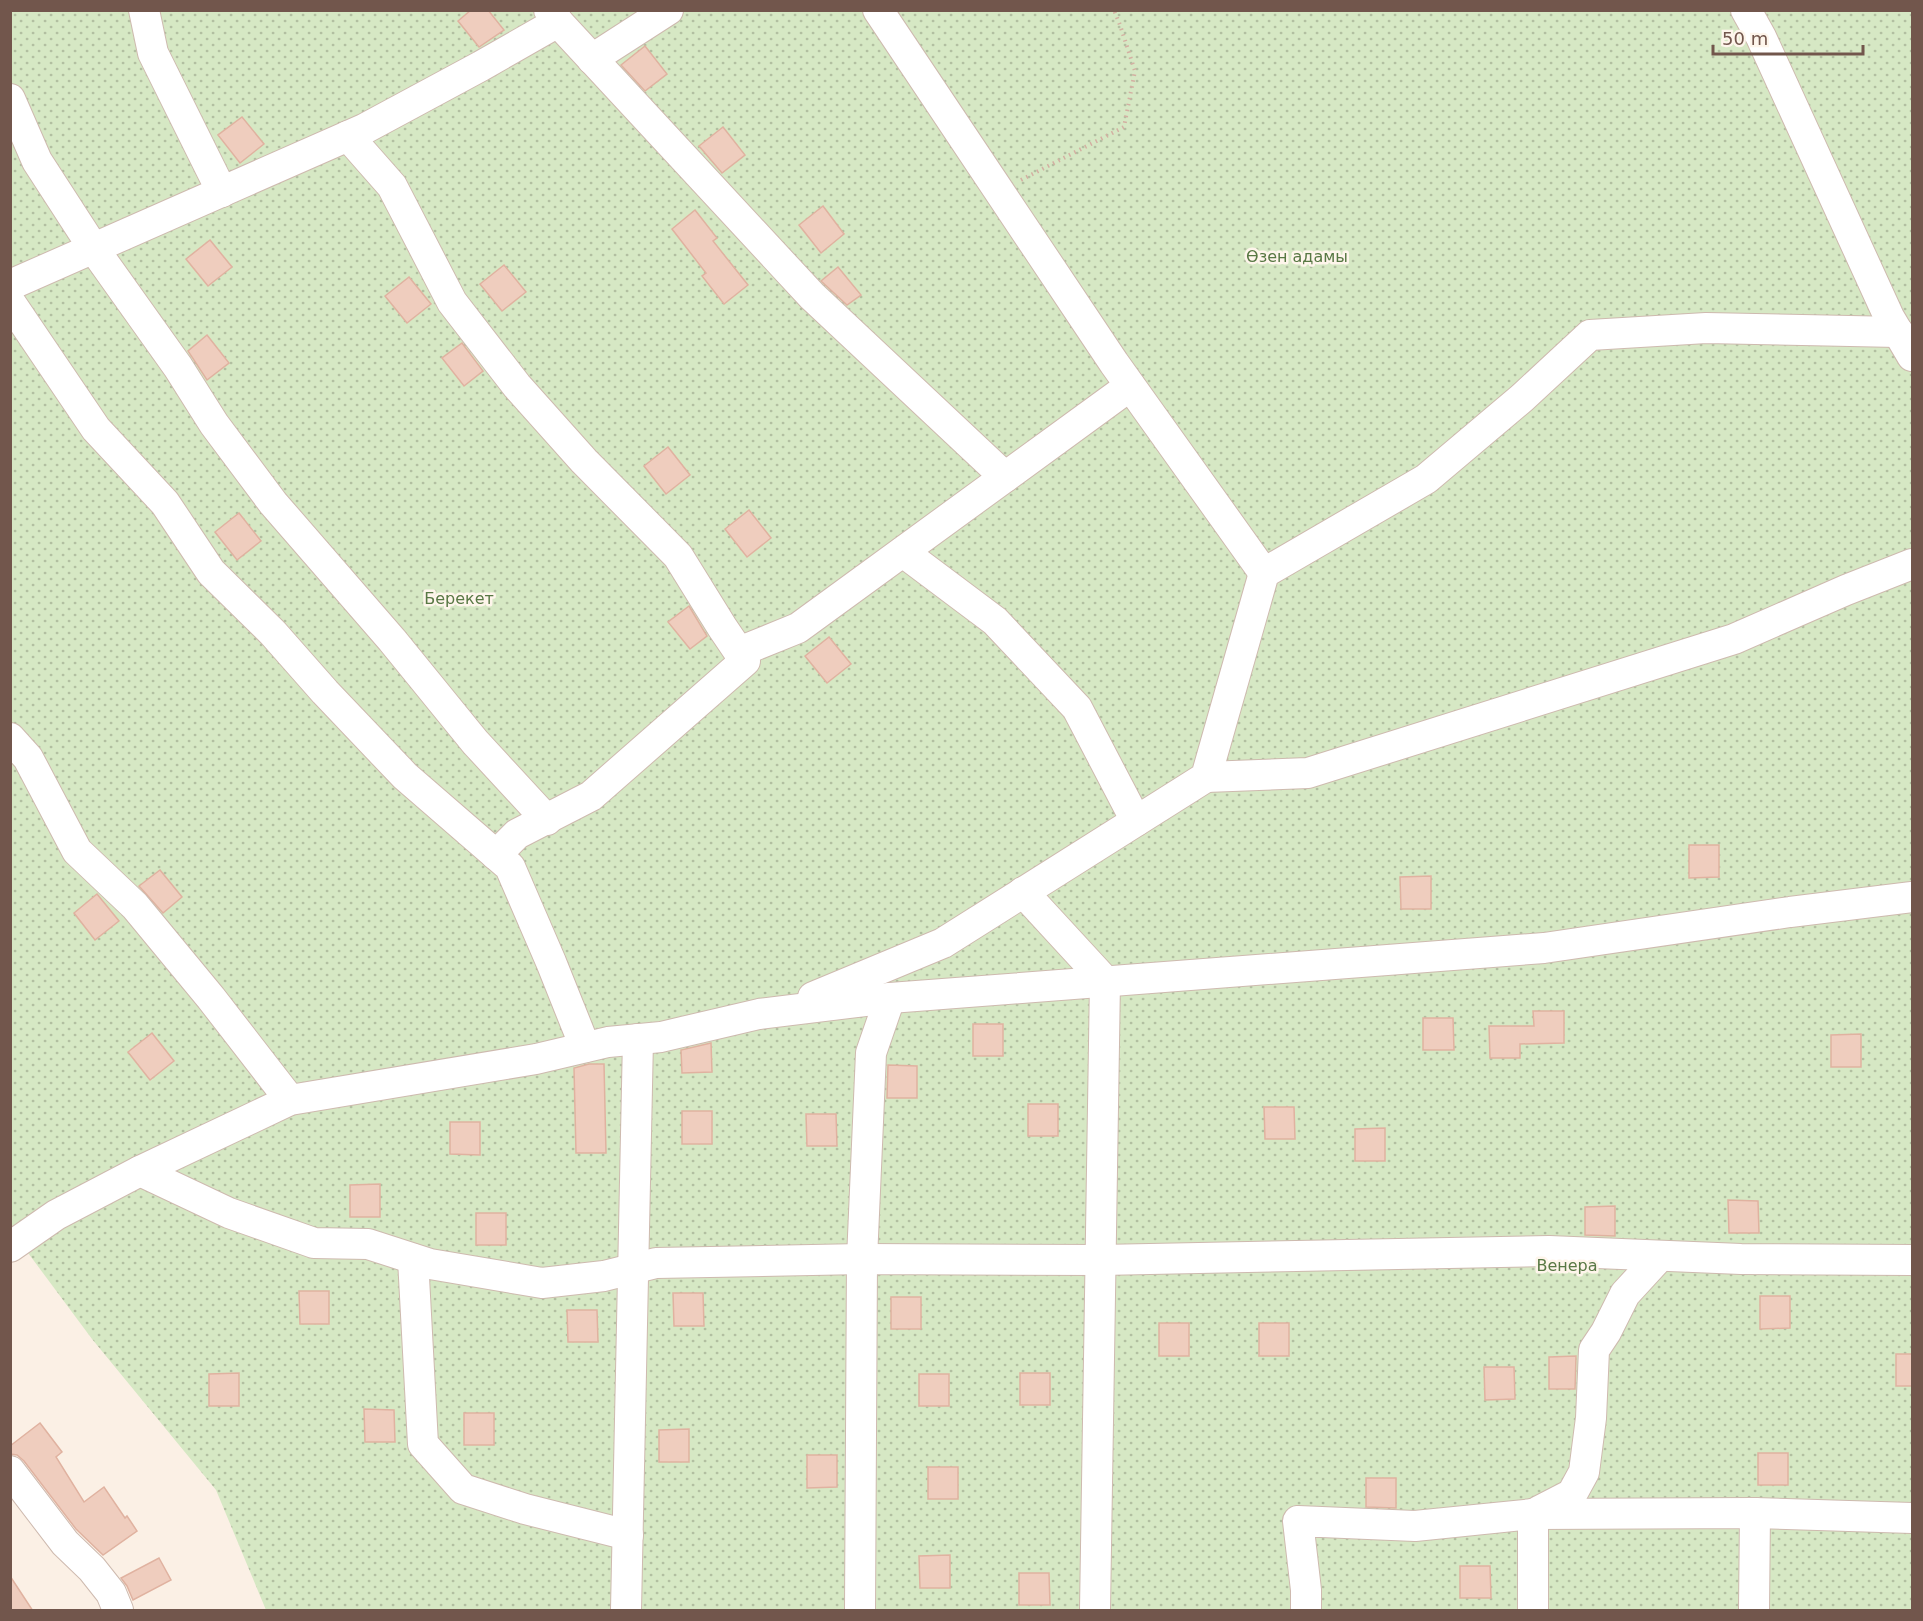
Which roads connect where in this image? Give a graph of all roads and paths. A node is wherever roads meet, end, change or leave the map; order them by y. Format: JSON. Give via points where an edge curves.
{"nodes":[{"id":1,"x":144,"y":10,"type":"edge"},
{"id":2,"x":668,"y":10,"type":"edge"},
{"id":3,"x":878,"y":10,"type":"edge"},
{"id":4,"x":1114,"y":10,"type":"edge"},
{"id":5,"x":1746,"y":10,"type":"edge"},
{"id":6,"x":554,"y":16,"type":"edge"},
{"id":7,"x":592,"y":58,"type":"junction"},
{"id":8,"x":10,"y":99,"type":"edge"},
{"id":9,"x":348,"y":136,"type":"junction"},
{"id":10,"x":999,"y":191,"type":"junction"},
{"id":11,"x":222,"y":192,"type":"junction"},
{"id":12,"x":94,"y":249,"type":"junction"},
{"id":13,"x":10,"y":285,"type":"edge"},
{"id":14,"x":10,"y":302,"type":"edge"},
{"id":15,"x":1905,"y":344,"type":"edge"},
{"id":16,"x":1130,"y":386,"type":"junction"},
{"id":17,"x":1005,"y":477,"type":"junction"},
{"id":18,"x":903,"y":552,"type":"junction"},
{"id":19,"x":1912,"y":564,"type":"edge"},
{"id":20,"x":1264,"y":573,"type":"junction"},
{"id":21,"x":742,"y":656,"type":"junction"},
{"id":22,"x":10,"y":738,"type":"edge"},
{"id":23,"x":1206,"y":777,"type":"junction"},
{"id":24,"x":547,"y":820,"type":"junction"},
{"id":25,"x":1136,"y":821,"type":"junction"},
{"id":26,"x":496,"y":855,"type":"junction"},
{"id":27,"x":1023,"y":892,"type":"junction"},
{"id":28,"x":1912,"y":897,"type":"edge"},
{"id":29,"x":1106,"y":981,"type":"junction"},
{"id":30,"x":890,"y":998,"type":"junction"},
{"id":31,"x":774,"y":1012,"type":"junction"},
{"id":32,"x":638,"y":1039,"type":"junction"},
{"id":33,"x":585,"y":1047,"type":"junction"},
{"id":34,"x":290,"y":1100,"type":"junction"},
{"id":35,"x":140,"y":1171,"type":"junction"},
{"id":36,"x":10,"y":1247,"type":"edge"},
{"id":37,"x":1660,"y":1256,"type":"junction"},
{"id":38,"x":413,"y":1259,"type":"junction"},
{"id":39,"x":862,"y":1259,"type":"junction"},
{"id":40,"x":1101,"y":1260,"type":"junction"},
{"id":41,"x":1912,"y":1260,"type":"edge"},
{"id":42,"x":633,"y":1269,"type":"junction"},
{"id":43,"x":10,"y":1471,"type":"edge"},
{"id":44,"x":1755,"y":1513,"type":"junction"},
{"id":45,"x":1533,"y":1514,"type":"junction"},
{"id":46,"x":1912,"y":1518,"type":"edge"},
{"id":47,"x":627,"y":1535,"type":"junction"},
{"id":48,"x":118,"y":1611,"type":"edge"},
{"id":49,"x":626,"y":1611,"type":"edge"},
{"id":50,"x":860,"y":1611,"type":"edge"},
{"id":51,"x":1095,"y":1611,"type":"edge"},
{"id":52,"x":1306,"y":1611,"type":"edge"},
{"id":53,"x":1533,"y":1611,"type":"edge"},
{"id":54,"x":1754,"y":1611,"type":"edge"}],
"edges":[{"from":1,"to":11,"type":"street","via":[[153,53]]},
{"from":2,"to":7,"type":"street"},
{"from":3,"to":10,"type":"street"},
{"from":4,"to":10,"type":"path","via":[[1135,71],[1124,127]]},
{"from":5,"to":15,"type":"street"},
{"from":6,"to":7,"type":"street"},
{"from":6,"to":9,"type":"street","via":[[481,66]]},
{"from":7,"to":17,"type":"street","via":[[812,296]]},
{"from":8,"to":12,"type":"street","via":[[37,160]]},
{"from":9,"to":11,"type":"street"},
{"from":9,"to":21,"type":"street","via":[[392,186],[452,302],[517,386],[678,556]]},
{"from":10,"to":16,"type":"street"},
{"from":11,"to":12,"type":"street"},
{"from":12,"to":13,"type":"street"},
{"from":12,"to":24,"type":"street","via":[[213,424],[273,503],[475,742]]},
{"from":14,"to":26,"type":"street","via":[[96,429],[165,503],[211,572],[405,776]]},
{"from":15,"to":20,"type":"street","via":[[1706,328],[1590,335],[1426,479]]},
{"from":16,"to":17,"type":"street"},
{"from":16,"to":20,"type":"street"},
{"from":17,"to":18,"type":"street"},
{"from":18,"to":21,"type":"street","via":[[798,628]]},
{"from":18,"to":25,"type":"street","via":[[995,621],[1077,708]]},
{"from":19,"to":23,"type":"street","via":[[1734,639],[1308,773]]},
{"from":20,"to":23,"type":"street"},
{"from":21,"to":24,"type":"street","via":[[591,796]]},
{"from":22,"to":34,"type":"street","via":[[27,758],[77,851],[135,906]]},
{"from":23,"to":25,"type":"street"},
{"from":24,"to":26,"type":"street","via":[[517,834]]},
{"from":25,"to":27,"type":"street"},
{"from":26,"to":33,"type":"street","via":[[510,867]]},
{"from":27,"to":29,"type":"street"},
{"from":27,"to":31,"type":"street","via":[[943,943]]},
{"from":28,"to":29,"type":"street","via":[[1544,948]]},
{"from":29,"to":30,"type":"street"},
{"from":29,"to":40,"type":"street"},
{"from":30,"to":31,"type":"street"},
{"from":30,"to":39,"type":"street","via":[[871,1053]]},
{"from":31,"to":32,"type":"street"},
{"from":32,"to":33,"type":"street"},
{"from":32,"to":42,"type":"street"},
{"from":33,"to":34,"type":"street","via":[[536,1059]]},
{"from":34,"to":35,"type":"street"},
{"from":35,"to":36,"type":"street","via":[[56,1215]]},
{"from":35,"to":38,"type":"street","via":[[229,1213],[314,1243],[368,1244]]},
{"from":37,"to":40,"type":"street","via":[[1549,1251]]},
{"from":37,"to":41,"type":"street"},
{"from":37,"to":45,"type":"street","via":[[1625,1294],[1594,1350],[1584,1472],[1572,1494]]},
{"from":38,"to":42,"type":"street","via":[[542,1283]]},
{"from":38,"to":47,"type":"street","via":[[423,1444],[462,1489]]},
{"from":39,"to":40,"type":"street"},
{"from":39,"to":42,"type":"street","via":[[656,1263]]},
{"from":39,"to":50,"type":"street"},
{"from":40,"to":51,"type":"street"},
{"from":42,"to":47,"type":"street"},
{"from":43,"to":48,"type":"street","via":[[65,1543],[111,1593]]},
{"from":44,"to":45,"type":"street"},
{"from":44,"to":46,"type":"street"},
{"from":44,"to":54,"type":"street"},
{"from":45,"to":52,"type":"street","via":[[1415,1526],[1298,1521]]},
{"from":45,"to":53,"type":"street"},
{"from":47,"to":49,"type":"street"}]}
